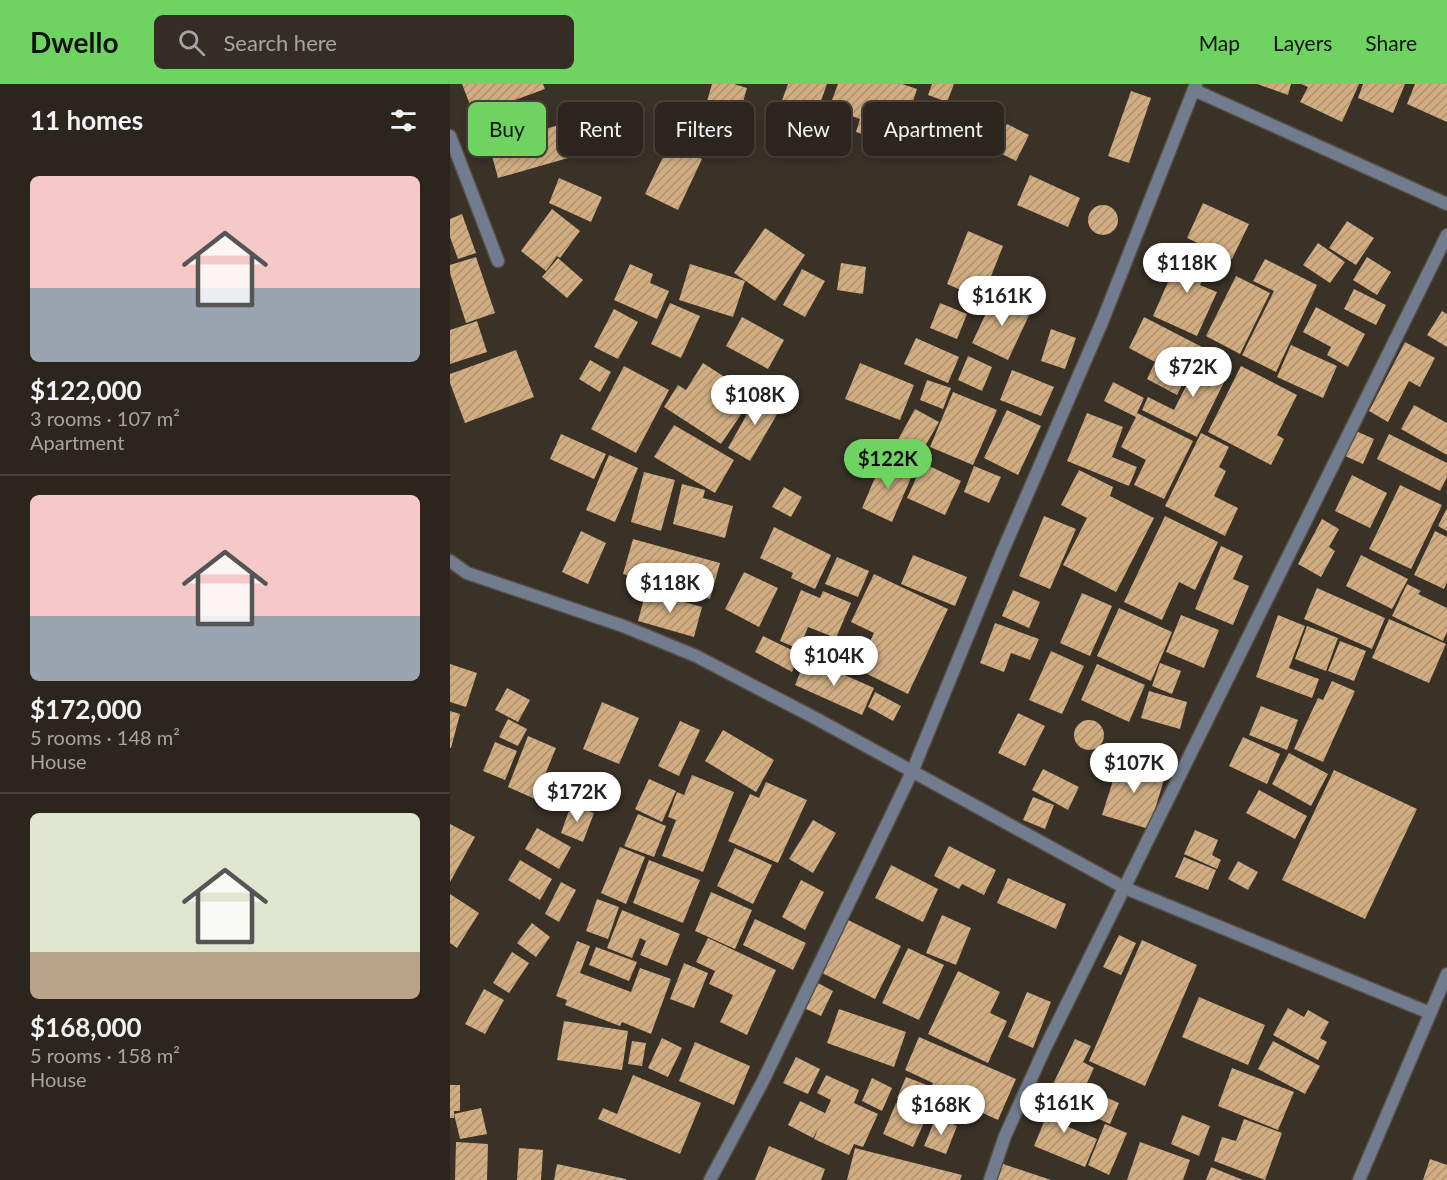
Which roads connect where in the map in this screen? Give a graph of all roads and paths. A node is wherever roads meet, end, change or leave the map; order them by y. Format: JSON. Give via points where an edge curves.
{"nodes":[{"id":1,"x":1195,"y":87,"type":"edge"},
{"id":2,"x":450,"y":135,"type":"edge"},
{"id":3,"x":1447,"y":204,"type":"edge"},
{"id":4,"x":1447,"y":235,"type":"edge"},
{"id":5,"x":498,"y":261,"type":"dead end"},
{"id":6,"x":450,"y":561,"type":"edge"},
{"id":7,"x":912,"y":772,"type":"junction"},
{"id":8,"x":1125,"y":888,"type":"junction"},
{"id":9,"x":1447,"y":974,"type":"edge"},
{"id":10,"x":1430,"y":1013,"type":"junction"},
{"id":11,"x":710,"y":1180,"type":"edge"},
{"id":12,"x":990,"y":1180,"type":"edge"},
{"id":13,"x":1359,"y":1180,"type":"edge"}],
"edges":[{"from":1,"to":3,"type":"street"},
{"from":1,"to":7,"type":"street","via":[[1102,322]]},
{"from":2,"to":5,"type":"street"},
{"from":4,"to":8,"type":"street"},
{"from":6,"to":7,"type":"street","via":[[467,573],[623,626],[696,656]]},
{"from":7,"to":8,"type":"street"},
{"from":7,"to":11,"type":"street","via":[[763,1081]]},
{"from":8,"to":10,"type":"street"},
{"from":8,"to":12,"type":"street","via":[[1045,1048],[1005,1136]]},
{"from":9,"to":10,"type":"street"},
{"from":10,"to":13,"type":"street"}]}
